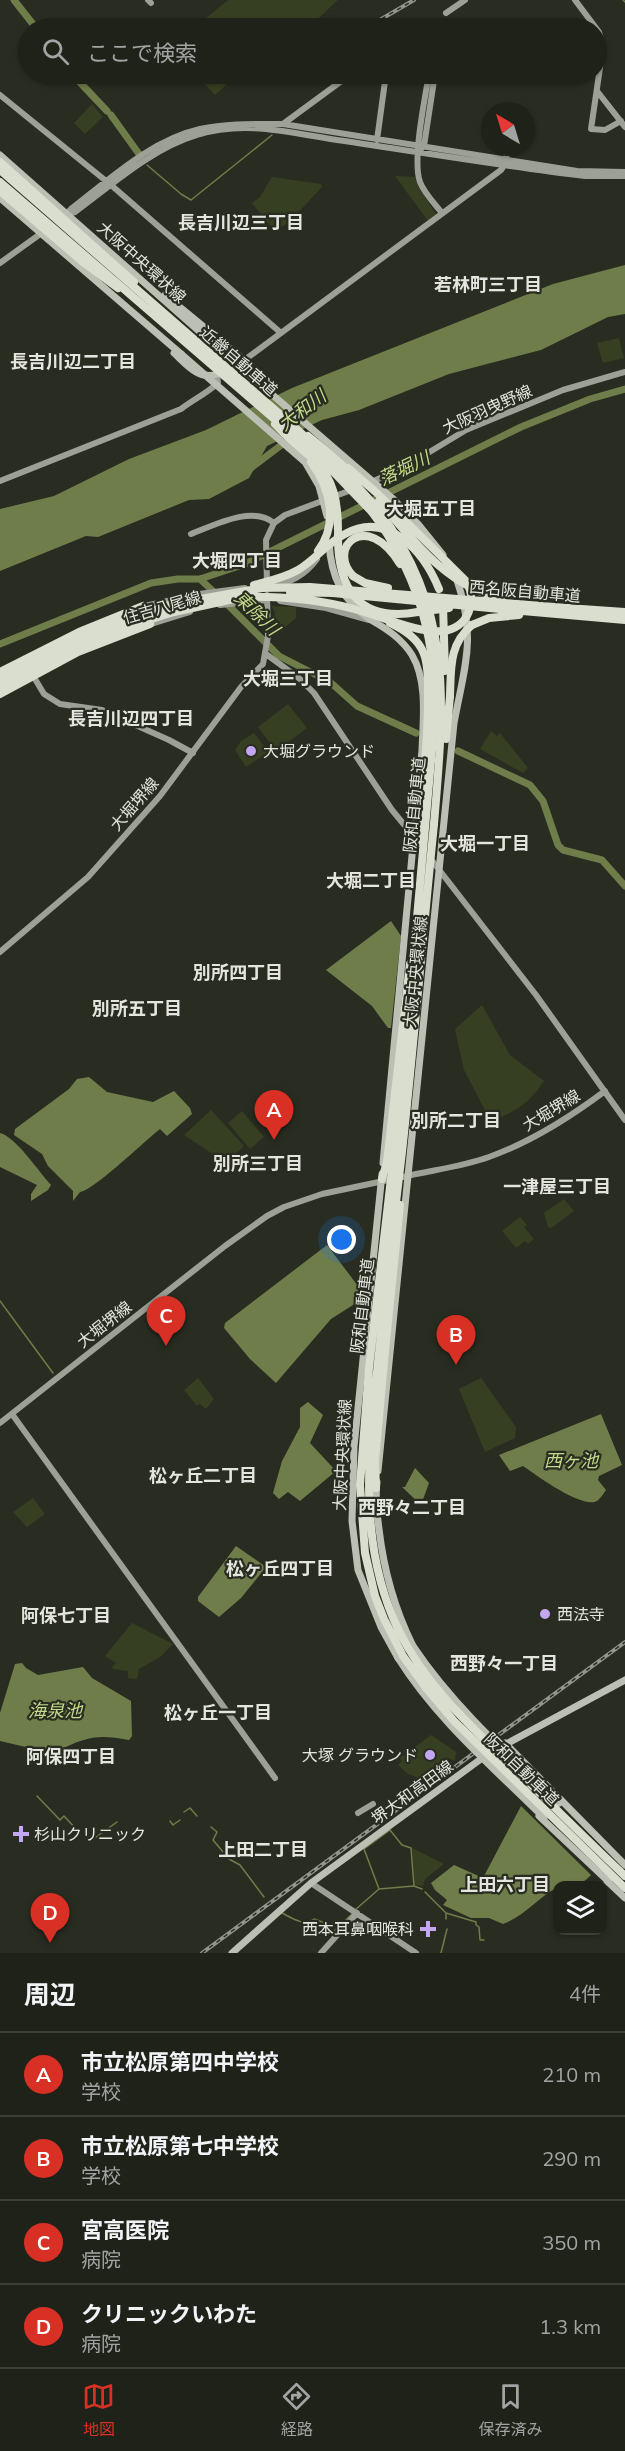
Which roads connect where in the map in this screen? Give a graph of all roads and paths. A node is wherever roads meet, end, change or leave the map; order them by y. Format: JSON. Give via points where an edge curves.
{"nodes":[{"id":1,"x":465,"y":0,"type":"edge"},
{"id":2,"x":574,"y":0,"type":"edge"},
{"id":3,"x":446,"y":13,"type":"dead end"},
{"id":4,"x":589,"y":18,"type":"edge"},
{"id":5,"x":337,"y":84,"type":"edge"},
{"id":6,"x":384,"y":84,"type":"edge"},
{"id":7,"x":428,"y":84,"type":"edge"},
{"id":8,"x":433,"y":84,"type":"edge"},
{"id":9,"x":598,"y":84,"type":"edge"},
{"id":10,"x":597,"y":91,"type":"junction"},
{"id":11,"x":0,"y":95,"type":"edge"},
{"id":12,"x":283,"y":124,"type":"junction"},
{"id":13,"x":623,"y":124,"type":"edge"},
{"id":14,"x":376,"y":140,"type":"junction"},
{"id":15,"x":421,"y":148,"type":"junction"},
{"id":16,"x":0,"y":155,"type":"edge"},
{"id":17,"x":506,"y":156,"type":"edge"},
{"id":18,"x":0,"y":162,"type":"edge"},
{"id":19,"x":505,"y":162,"type":"junction"},
{"id":20,"x":0,"y":170,"type":"edge"},
{"id":21,"x":625,"y":174,"type":"edge"},
{"id":22,"x":0,"y":182,"type":"edge"},
{"id":23,"x":109,"y":184,"type":"junction"},
{"id":24,"x":0,"y":191,"type":"edge"},
{"id":25,"x":0,"y":198,"type":"edge"},
{"id":26,"x":442,"y":213,"type":"junction"},
{"id":27,"x":67,"y":214,"type":"junction"},
{"id":28,"x":40,"y":233,"type":"junction"},
{"id":29,"x":118,"y":259,"type":"junction"},
{"id":30,"x":0,"y":263,"type":"edge"},
{"id":31,"x":98,"y":283,"type":"junction"},
{"id":32,"x":152,"y":314,"type":"junction"},
{"id":33,"x":281,"y":333,"type":"junction"},
{"id":34,"x":197,"y":342,"type":"junction"},
{"id":35,"x":244,"y":360,"type":"junction"},
{"id":36,"x":212,"y":366,"type":"junction"},
{"id":37,"x":625,"y":372,"type":"edge"},
{"id":38,"x":217,"y":374,"type":"junction"},
{"id":39,"x":290,"y":423,"type":"junction"},
{"id":40,"x":275,"y":424,"type":"junction"},
{"id":41,"x":348,"y":468,"type":"junction"},
{"id":42,"x":0,"y":481,"type":"edge"},
{"id":43,"x":375,"y":510,"type":"junction"},
{"id":44,"x":274,"y":523,"type":"junction"},
{"id":45,"x":328,"y":524,"type":"junction"},
{"id":46,"x":191,"y":534,"type":"dead end"},
{"id":47,"x":300,"y":569,"type":"junction"},
{"id":48,"x":267,"y":585,"type":"junction"},
{"id":49,"x":212,"y":595,"type":"junction"},
{"id":50,"x":457,"y":598,"type":"junction"},
{"id":51,"x":239,"y":600,"type":"junction"},
{"id":52,"x":268,"y":600,"type":"junction"},
{"id":53,"x":422,"y":602,"type":"junction"},
{"id":54,"x":337,"y":605,"type":"junction"},
{"id":55,"x":143,"y":606,"type":"junction"},
{"id":56,"x":487,"y":608,"type":"junction"},
{"id":57,"x":565,"y":612,"type":"junction"},
{"id":58,"x":625,"y":612,"type":"edge"},
{"id":59,"x":625,"y":620,"type":"edge"},
{"id":60,"x":150,"y":624,"type":"junction"},
{"id":61,"x":378,"y":624,"type":"junction"},
{"id":62,"x":266,"y":652,"type":"junction"},
{"id":63,"x":0,"y":671,"type":"edge"},
{"id":64,"x":0,"y":679,"type":"edge"},
{"id":65,"x":35,"y":679,"type":"dead end"},
{"id":66,"x":0,"y":691,"type":"edge"},
{"id":67,"x":442,"y":708,"type":"junction"},
{"id":68,"x":438,"y":728,"type":"junction"},
{"id":69,"x":192,"y":753,"type":"junction"},
{"id":70,"x":434,"y":824,"type":"junction"},
{"id":71,"x":413,"y":837,"type":"junction"},
{"id":72,"x":439,"y":870,"type":"junction"},
{"id":73,"x":418,"y":905,"type":"junction"},
{"id":74,"x":417,"y":915,"type":"junction"},
{"id":75,"x":0,"y":952,"type":"edge"},
{"id":76,"x":605,"y":1091,"type":"junction"},
{"id":77,"x":625,"y":1120,"type":"edge"},
{"id":78,"x":400,"y":1164,"type":"junction"},
{"id":79,"x":408,"y":1176,"type":"junction"},
{"id":80,"x":382,"y":1180,"type":"junction"},
{"id":81,"x":12,"y":1414,"type":"junction"},
{"id":82,"x":0,"y":1423,"type":"edge"},
{"id":83,"x":376,"y":1488,"type":"junction"},
{"id":84,"x":625,"y":1680,"type":"edge"},
{"id":85,"x":505,"y":1743,"type":"junction"},
{"id":86,"x":479,"y":1760,"type":"junction"},
{"id":87,"x":275,"y":1778,"type":"dead end"},
{"id":88,"x":373,"y":1803,"type":"dead end"},
{"id":89,"x":358,"y":1813,"type":"dead end"},
{"id":90,"x":625,"y":1865,"type":"edge"},
{"id":91,"x":625,"y":1876,"type":"edge"},
{"id":92,"x":609,"y":1882,"type":"junction"},
{"id":93,"x":311,"y":1883,"type":"junction"},
{"id":94,"x":625,"y":1888,"type":"edge"},
{"id":95,"x":625,"y":1898,"type":"edge"},
{"id":96,"x":355,"y":1912,"type":"junction"},
{"id":97,"x":232,"y":1953,"type":"edge"},
{"id":98,"x":321,"y":1953,"type":"edge"},
{"id":99,"x":416,"y":1953,"type":"edge"}],
"edges":[{"from":1,"to":3,"type":"street"},
{"from":2,"to":4,"type":"street"},
{"from":5,"to":12,"type":"street"},
{"from":6,"to":14,"type":"street"},
{"from":7,"to":15,"type":"street"},
{"from":8,"to":15,"type":"street"},
{"from":9,"to":10,"type":"street"},
{"from":10,"to":13,"type":"street"},
{"from":10,"to":13,"type":"street","via":[[591,129],[605,130]]},
{"from":11,"to":23,"type":"street"},
{"from":12,"to":14,"type":"street"},
{"from":12,"to":23,"type":"street","via":[[248,123],[199,129],[158,147]]},
{"from":14,"to":15,"type":"street"},
{"from":15,"to":19,"type":"street"},
{"from":15,"to":23,"type":"street","via":[[335,140],[280,129],[231,128],[199,134],[164,149]]},
{"from":15,"to":26,"type":"street","via":[[420,182]]},
{"from":16,"to":27,"type":"main road","name":"大阪中央環状線"},
{"from":17,"to":19,"type":"street"},
{"from":18,"to":34,"type":"highway","bridge":true},
{"from":19,"to":21,"type":"street"},
{"from":19,"to":26,"type":"street","via":[[501,170]]},
{"from":20,"to":34,"type":"highway","name":"近畿自動車道","bridge":true},
{"from":22,"to":32,"type":"highway","name":"近畿自動車道","bridge":true},
{"from":23,"to":27,"type":"street"},
{"from":23,"to":33,"type":"street"},
{"from":24,"to":32,"type":"highway","bridge":true},
{"from":25,"to":28,"type":"main road","name":"大阪中央環状線"},
{"from":26,"to":33,"type":"street"},
{"from":27,"to":28,"type":"street"},
{"from":27,"to":29,"type":"main road","name":"大阪中央環状線"},
{"from":28,"to":30,"type":"street"},
{"from":28,"to":31,"type":"main road","name":"大阪中央環状線"},
{"from":29,"to":35,"type":"main road","via":[[131,265]]},
{"from":29,"to":72,"type":"main road","name":"大阪中央環状線","bridge":true,"via":[[393,499],[426,533],[451,567],[466,614],[468,658],[454,723]]},
{"from":31,"to":38,"type":"main road","via":[[112,300],[198,374]]},
{"from":31,"to":45,"type":"main road","name":"大阪中央環状線","bridge":true,"via":[[305,462],[322,492]]},
{"from":32,"to":36,"type":"highway","name":"近畿自動車道","bridge":true},
{"from":33,"to":35,"type":"street"},
{"from":34,"to":39,"type":"highway","name":"近畿自動車道","bridge":true},
{"from":35,"to":38,"type":"street"},
{"from":36,"to":40,"type":"highway","bridge":true},
{"from":36,"to":43,"type":"highway","name":"近畿自動車道","bridge":true},
{"from":37,"to":44,"type":"street","name":"大阪羽曳野線","via":[[563,390],[466,430],[384,477],[285,514]]},
{"from":38,"to":42,"type":"street","via":[[215,386],[181,409]]},
{"from":39,"to":41,"type":"highway","bridge":true},
{"from":39,"to":43,"type":"highway","name":"近畿自動車道","bridge":true,"via":[[350,478]]},
{"from":40,"to":47,"type":"highway","bridge":true,"via":[[313,464],[329,501],[325,540]]},
{"from":40,"to":53,"type":"highway","bridge":true,"via":[[326,474],[335,495],[340,569],[355,597],[385,614],[399,615]]},
{"from":41,"to":54,"type":"highway","bridge":true,"via":[[462,576],[472,602],[460,625],[436,632]]},
{"from":41,"to":57,"type":"highway","bridge":true,"via":[[416,544],[462,583],[498,598]]},
{"from":43,"to":53,"type":"highway","name":"近畿自動車道","via":[[403,547]]},
{"from":44,"to":46,"type":"street","via":[[265,516],[249,517]]},
{"from":44,"to":48,"type":"street","via":[[265,547]]},
{"from":45,"to":48,"type":"street","name":"住吉八尾線","via":[[322,549],[308,570],[287,582]]},
{"from":45,"to":61,"type":"main road","name":"大阪中央環状線","via":[[330,563],[336,582],[354,606]]},
{"from":47,"to":49,"type":"highway","bridge":true,"via":[[278,579]]},
{"from":47,"to":67,"type":"highway","bridge":true,"via":[[346,533],[362,527],[380,527],[414,548],[439,589],[445,624]]},
{"from":48,"to":52,"type":"street"},
{"from":48,"to":55,"type":"street","name":"住吉八尾線"},
{"from":49,"to":53,"type":"highway","bridge":true,"via":[[292,587]]},
{"from":49,"to":64,"type":"highway","bridge":true,"via":[[121,621]]},
{"from":50,"to":53,"type":"highway","name":"西名阪自動車道","bridge":true},
{"from":50,"to":53,"type":"highway","bridge":true,"via":[[393,590],[365,583],[353,576],[344,561],[348,545],[361,536],[378,538],[397,559]]},
{"from":50,"to":57,"type":"highway","name":"西名阪自動車道","bridge":true},
{"from":51,"to":52,"type":"street","name":"住吉八尾線"},
{"from":51,"to":53,"type":"highway","bridge":true,"via":[[296,592]]},
{"from":51,"to":54,"type":"highway","bridge":true,"via":[[295,597]]},
{"from":51,"to":60,"type":"street","name":"住吉八尾線","bridge":true},
{"from":51,"to":66,"type":"highway","bridge":true,"via":[[174,612],[126,627],[71,650]]},
{"from":52,"to":61,"type":"street","name":"住吉八尾線","via":[[326,608]]},
{"from":52,"to":62,"type":"street","name":"大堀堺線"},
{"from":53,"to":56,"type":"highway","name":"西名阪自動車道","bridge":true},
{"from":53,"to":56,"type":"highway","bridge":true,"via":[[446,608]]},
{"from":53,"to":67,"type":"highway","name":"阪和自動車道","via":[[439,653]]},
{"from":53,"to":68,"type":"highway","name":"阪和自動車道","via":[[433,657]]},
{"from":54,"to":73,"type":"highway","bridge":true,"via":[[406,632],[425,656],[428,722]]},
{"from":55,"to":63,"type":"highway"},
{"from":55,"to":63,"type":"street","name":"住吉八尾線","via":[[88,626]]},
{"from":56,"to":57,"type":"highway","name":"西名阪自動車道","bridge":true},
{"from":57,"to":58,"type":"highway","name":"西名阪自動車道"},
{"from":57,"to":59,"type":"highway","name":"西名阪自動車道"},
{"from":57,"to":70,"type":"highway","bridge":true,"via":[[484,619],[457,641],[451,662],[449,714]]},
{"from":60,"to":66,"type":"highway"},
{"from":60,"to":66,"type":"street","name":"住吉八尾線","via":[[83,648]]},
{"from":61,"to":71,"type":"main road","name":"大阪中央環状線","via":[[406,647],[420,679],[422,741]]},
{"from":62,"to":69,"type":"street","name":"大堀堺線","via":[[263,664]]},
{"from":62,"to":71,"type":"street","name":"大堀堺線","via":[[314,693]]},
{"from":65,"to":69,"type":"street","via":[[44,694],[60,704],[102,710]]},
{"from":67,"to":68,"type":"highway","name":"阪和自動車道"},
{"from":68,"to":70,"type":"highway","name":"阪和自動車道"},
{"from":68,"to":73,"type":"highway","name":"阪和自動車道","bridge":true},
{"from":69,"to":75,"type":"street","name":"大堀堺線","via":[[160,796],[88,877]]},
{"from":70,"to":78,"type":"highway","name":"阪和自動車道","bridge":true},
{"from":71,"to":72,"type":"street","name":"大堀堺線"},
{"from":71,"to":80,"type":"main road","name":"大阪中央環状線"},
{"from":72,"to":76,"type":"street","name":"大堀堺線"},
{"from":72,"to":79,"type":"main road","name":"大阪中央環状線"},
{"from":73,"to":74,"type":"highway","name":"阪和自動車道","bridge":true},
{"from":74,"to":80,"type":"highway","bridge":true},
{"from":74,"to":94,"type":"highway","name":"阪和自動車道","bridge":true,"via":[[362,1448],[360,1508],[369,1576],[393,1637],[414,1673],[441,1707]]},
{"from":76,"to":77,"type":"street"},
{"from":76,"to":79,"type":"street","name":"大堀堺線","via":[[559,1124],[515,1146],[471,1162]]},
{"from":78,"to":83,"type":"highway","bridge":true,"via":[[400,1216],[375,1461]]},
{"from":78,"to":91,"type":"highway","name":"阪和自動車道","bridge":true,"via":[[369,1477],[370,1530],[383,1592],[410,1651],[444,1699]]},
{"from":79,"to":80,"type":"street","name":"大堀堺線"},
{"from":79,"to":83,"type":"main road","name":"大阪中央環状線"},
{"from":80,"to":81,"type":"street","name":"大堀堺線","via":[[322,1194],[267,1216]]},
{"from":80,"to":92,"type":"main road","name":"大阪中央環状線","bridge":true,"via":[[354,1447],[352,1521],[358,1570],[381,1627],[416,1684],[441,1715]]},
{"from":81,"to":82,"type":"street","name":"大堀堺線"},
{"from":81,"to":87,"type":"street"},
{"from":83,"to":90,"type":"main road","name":"大阪中央環状線","bridge":true,"via":[[388,1584],[413,1646],[462,1709]]},
{"from":84,"to":85,"type":"main road","name":"堺大和高田線"},
{"from":85,"to":86,"type":"main road","name":"堺大和高田線"},
{"from":85,"to":90,"type":"main road"},
{"from":86,"to":92,"type":"main road"},
{"from":86,"to":93,"type":"main road","name":"堺大和高田線"},
{"from":88,"to":89,"type":"street"},
{"from":92,"to":95,"type":"main road","name":"大阪中央環状線"},
{"from":93,"to":96,"type":"street"},
{"from":93,"to":97,"type":"main road","name":"堺大和高田線"},
{"from":96,"to":98,"type":"street"},
{"from":96,"to":99,"type":"street"}]}
